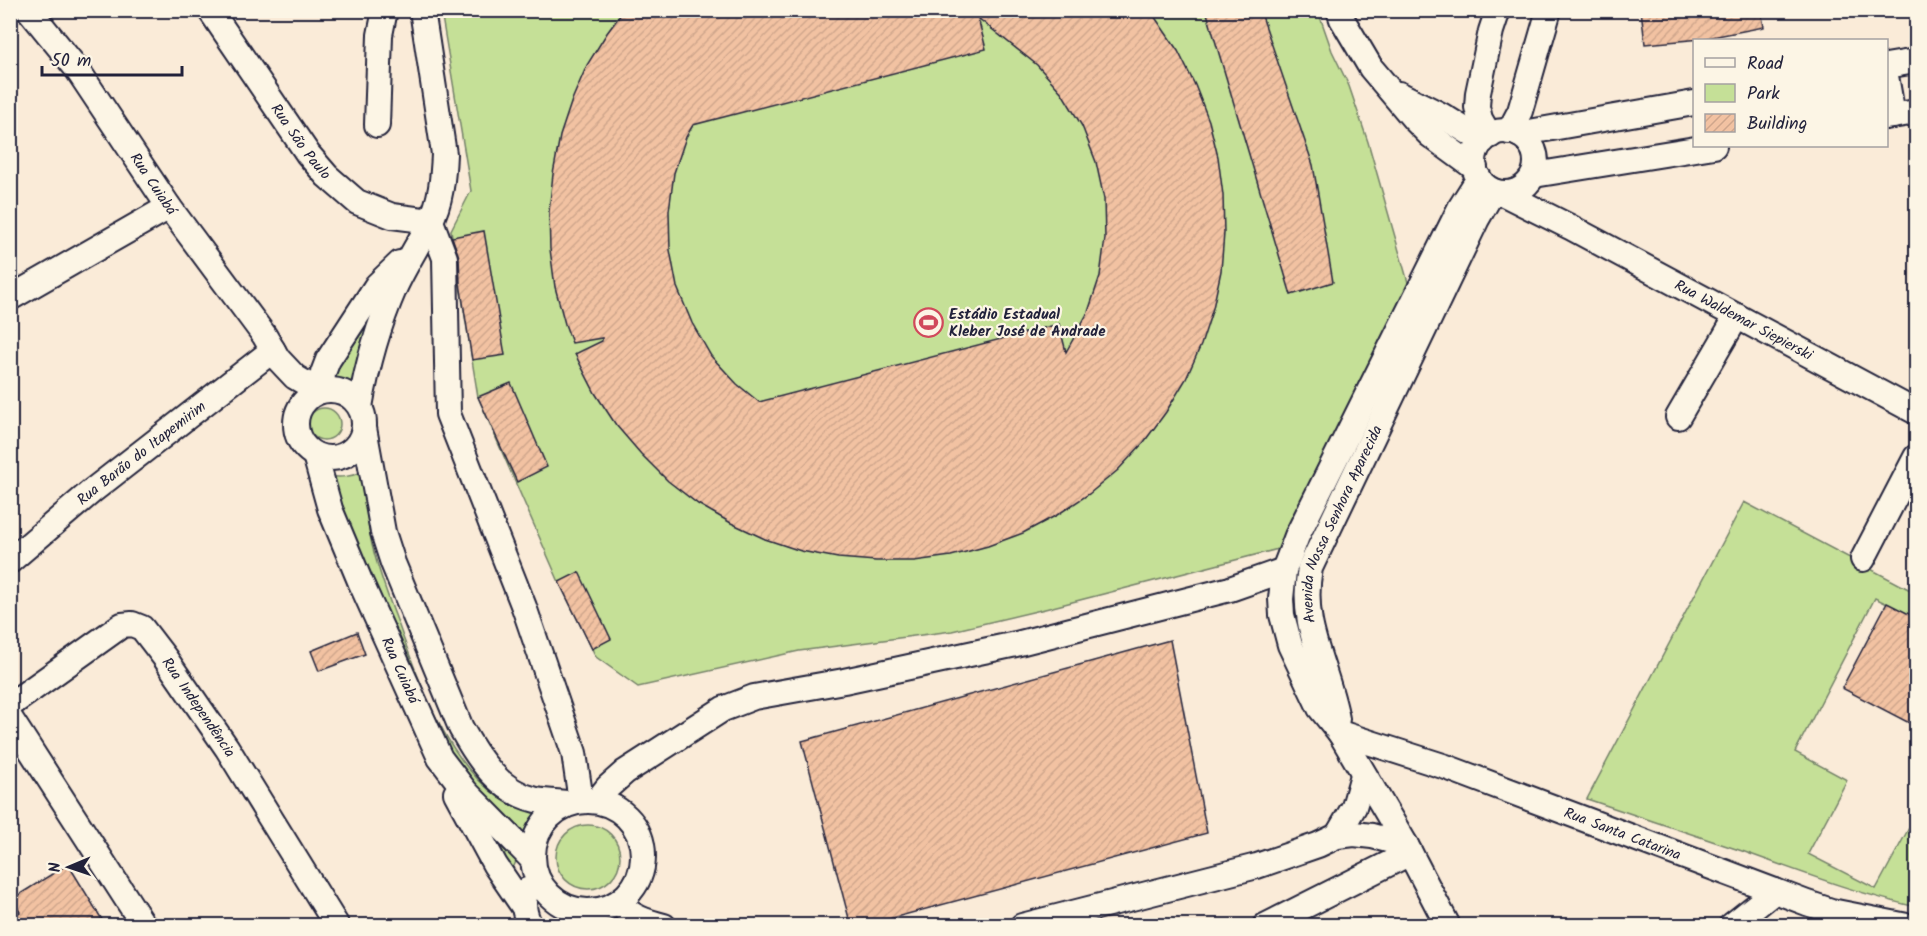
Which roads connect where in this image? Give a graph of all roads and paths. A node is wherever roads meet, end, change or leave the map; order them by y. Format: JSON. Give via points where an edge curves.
{"nodes":[{"id":1,"x":29,"y":10,"type":"edge"},
{"id":2,"x":210,"y":10,"type":"edge"},
{"id":3,"x":385,"y":10,"type":"edge"},
{"id":4,"x":422,"y":10,"type":"edge"},
{"id":5,"x":1339,"y":10,"type":"edge"},
{"id":6,"x":1498,"y":10,"type":"edge"},
{"id":7,"x":1549,"y":10,"type":"edge"},
{"id":8,"x":1917,"y":61,"type":"edge"},
{"id":9,"x":1888,"y":66,"type":"edge"},
{"id":10,"x":1888,"y":79,"type":"edge"},
{"id":11,"x":1389,"y":88,"type":"junction"},
{"id":12,"x":1693,"y":103,"type":"edge"},
{"id":13,"x":1899,"y":115,"type":"edge"},
{"id":14,"x":377,"y":125,"type":"dead end"},
{"id":15,"x":1500,"y":136,"type":"junction"},
{"id":16,"x":1708,"y":147,"type":"edge"},
{"id":17,"x":1533,"y":176,"type":"junction"},
{"id":18,"x":1487,"y":182,"type":"junction"},
{"id":19,"x":169,"y":207,"type":"junction"},
{"id":20,"x":431,"y":221,"type":"junction"},
{"id":21,"x":1570,"y":227,"type":"junction"},
{"id":22,"x":414,"y":248,"type":"junction"},
{"id":23,"x":10,"y":298,"type":"edge"},
{"id":24,"x":1737,"y":316,"type":"junction"},
{"id":25,"x":276,"y":354,"type":"junction"},
{"id":26,"x":320,"y":390,"type":"junction"},
{"id":27,"x":1917,"y":412,"type":"edge"},
{"id":28,"x":1678,"y":417,"type":"dead end"},
{"id":29,"x":362,"y":418,"type":"junction"},
{"id":30,"x":296,"y":419,"type":"junction"},
{"id":31,"x":315,"y":455,"type":"junction"},
{"id":32,"x":1917,"y":457,"type":"edge"},
{"id":33,"x":1863,"y":559,"type":"dead end"},
{"id":34,"x":10,"y":561,"type":"edge"},
{"id":35,"x":1284,"y":570,"type":"junction"},
{"id":36,"x":10,"y":705,"type":"edge"},
{"id":37,"x":10,"y":718,"type":"edge"},
{"id":38,"x":1340,"y":734,"type":"junction"},
{"id":39,"x":441,"y":758,"type":"junction"},
{"id":40,"x":1363,"y":775,"type":"junction"},
{"id":41,"x":582,"y":802,"type":"junction"},
{"id":42,"x":1337,"y":836,"type":"junction"},
{"id":43,"x":1408,"y":849,"type":"junction"},
{"id":44,"x":538,"y":875,"type":"junction"},
{"id":45,"x":1775,"y":891,"type":"junction"},
{"id":46,"x":618,"y":903,"type":"junction"},
{"id":47,"x":530,"y":919,"type":"edge"},
{"id":48,"x":1858,"y":921,"type":"edge"},
{"id":49,"x":144,"y":926,"type":"edge"},
{"id":50,"x":337,"y":926,"type":"edge"},
{"id":51,"x":664,"y":926,"type":"edge"},
{"id":52,"x":1022,"y":926,"type":"edge"},
{"id":53,"x":1265,"y":926,"type":"edge"},
{"id":54,"x":1448,"y":926,"type":"edge"},
{"id":55,"x":1731,"y":926,"type":"edge"},
{"id":56,"x":1907,"y":926,"type":"edge"}],
"edges":[{"from":1,"to":19,"type":"street","name":"Rua Cuiabá","via":[[77,69]]},
{"from":2,"to":20,"type":"street","name":"Rua São Paulo","via":[[327,176],[357,202],[392,216]]},
{"from":3,"to":14,"type":"street","via":[[380,35]]},
{"from":4,"to":20,"type":"street","via":[[444,154],[438,203]]},
{"from":5,"to":11,"type":"street","name":"Rua Waldemar Siepierski","via":[[1371,68]]},
{"from":6,"to":15,"type":"street","via":[[1477,107],[1480,119]]},
{"from":7,"to":15,"type":"street","via":[[1520,111]]},
{"from":8,"to":9,"type":"street"},
{"from":10,"to":13,"type":"street"},
{"from":11,"to":15,"type":"street","via":[[1441,115]]},
{"from":11,"to":18,"type":"street","name":"Rua Waldemar Siepierski","via":[[1430,135]]},
{"from":12,"to":15,"type":"street"},
{"from":15,"to":17,"type":"street","via":[[1526,139],[1536,165]]},
{"from":15,"to":18,"type":"street","via":[[1475,159]]},
{"from":16,"to":17,"type":"street"},
{"from":17,"to":18,"type":"street","via":[[1520,190],[1511,193]]},
{"from":17,"to":21,"type":"street","name":"Rua Waldemar Siepierski"},
{"from":18,"to":21,"type":"street","name":"Rua Waldemar Siepierski"},
{"from":18,"to":35,"type":"street","name":"Avenida Nossa Senhora Aparecida","via":[[1460,208],[1297,536]]},
{"from":18,"to":38,"type":"street","name":"Avenida Nossa Senhora Aparecida","via":[[1477,219],[1310,568],[1306,587],[1310,623],[1335,704]]},
{"from":19,"to":23,"type":"street"},
{"from":19,"to":25,"type":"street","name":"Rua Cuiabá"},
{"from":20,"to":22,"type":"street"},
{"from":20,"to":41,"type":"street","via":[[445,258],[448,414],[524,607],[574,753]]},
{"from":21,"to":24,"type":"street","name":"Rua Waldemar Siepierski"},
{"from":22,"to":26,"type":"street","via":[[377,285],[328,360]]},
{"from":22,"to":29,"type":"street","via":[[383,317],[366,371]]},
{"from":24,"to":27,"type":"street","name":"Rua Waldemar Siepierski"},
{"from":24,"to":28,"type":"street"},
{"from":25,"to":26,"type":"street","name":"Rua Cuiabá","via":[[296,377]]},
{"from":25,"to":30,"type":"street","name":"Rua Cuiabá"},
{"from":25,"to":34,"type":"street","name":"Rua Barão do Itapemirim","via":[[92,490]]},
{"from":26,"to":29,"type":"street","via":[[333,389],[353,398]]},
{"from":26,"to":30,"type":"street","via":[[301,405]]},
{"from":29,"to":31,"type":"street","via":[[361,438],[355,447],[336,458]]},
{"from":29,"to":41,"type":"street","via":[[383,532],[393,562],[460,728],[473,751],[488,770],[522,795],[536,800]]},
{"from":30,"to":31,"type":"street","via":[[300,440]]},
{"from":31,"to":39,"type":"street","name":"Rua Cuiabá","via":[[330,509]]},
{"from":32,"to":33,"type":"street"},
{"from":35,"to":38,"type":"street","name":"Avenida Nossa Senhora Aparecida","via":[[1282,615],[1290,645],[1320,708]]},
{"from":35,"to":41,"type":"street","via":[[1230,589],[1016,644],[754,697],[723,710]]},
{"from":36,"to":50,"type":"street","name":"Rua Independência","via":[[122,625],[142,628],[227,748]]},
{"from":37,"to":49,"type":"street"},
{"from":38,"to":40,"type":"street"},
{"from":38,"to":45,"type":"street","name":"Rua Santa Catarina","via":[[1446,767]]},
{"from":39,"to":44,"type":"street","name":"Rua Cuiabá"},
{"from":39,"to":47,"type":"street","via":[[495,865]]},
{"from":40,"to":42,"type":"street","via":[[1354,807]]},
{"from":40,"to":43,"type":"street"},
{"from":41,"to":44,"type":"street","via":[[554,812],[542,825],[534,841]]},
{"from":41,"to":46,"type":"street","via":[[613,806],[637,829],[643,862],[639,878]]},
{"from":42,"to":43,"type":"street","via":[[1372,836]]},
{"from":42,"to":52,"type":"street","via":[[1257,866]]},
{"from":43,"to":53,"type":"street"},
{"from":43,"to":54,"type":"street"},
{"from":44,"to":46,"type":"street","via":[[557,903],[572,910],[603,910]]},
{"from":44,"to":47,"type":"street","via":[[538,905]]},
{"from":45,"to":48,"type":"street","name":"Rua Santa Catarina"},
{"from":45,"to":55,"type":"street"},
{"from":46,"to":51,"type":"street","via":[[642,921]]},
{"from":48,"to":56,"type":"street","name":"Rua Santa Catarina"}]}
